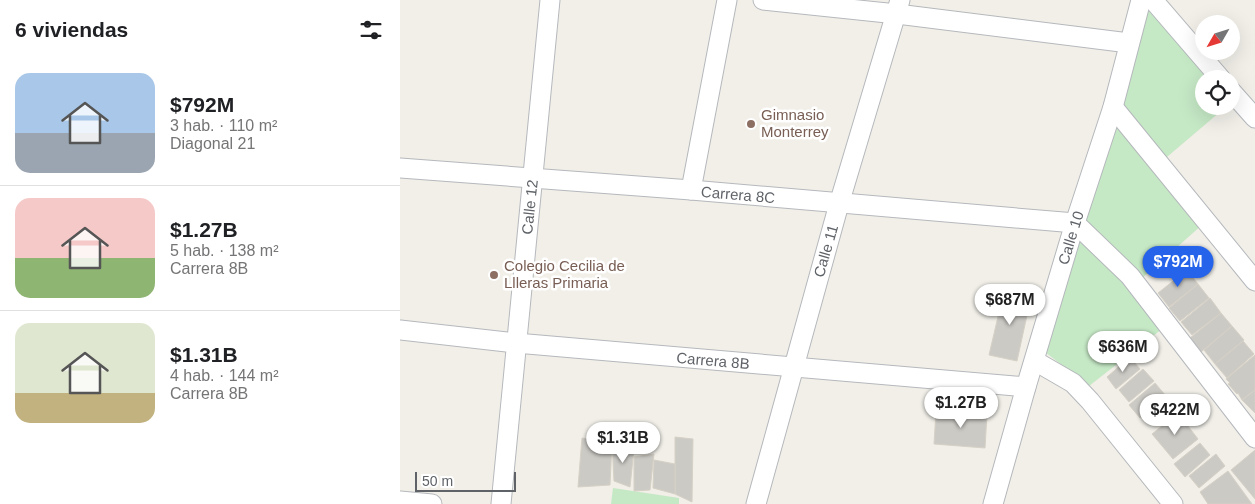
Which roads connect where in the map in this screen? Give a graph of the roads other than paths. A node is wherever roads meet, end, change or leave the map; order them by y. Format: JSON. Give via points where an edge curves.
{"nodes":[{"id":1,"x":550,"y":0,"type":"edge"},
{"id":2,"x":727,"y":0,"type":"edge"},
{"id":3,"x":763,"y":0,"type":"edge"},
{"id":4,"x":1141,"y":0,"type":"edge"},
{"id":5,"x":1152,"y":0,"type":"edge"},
{"id":6,"x":898,"y":7,"type":"edge"},
{"id":7,"x":1129,"y":43,"type":"junction"},
{"id":8,"x":1213,"y":70,"type":"edge"},
{"id":9,"x":1240,"y":101,"type":"edge"},
{"id":10,"x":1113,"y":107,"type":"junction"},
{"id":11,"x":1255,"y":118,"type":"edge"},
{"id":12,"x":400,"y":168,"type":"edge"},
{"id":13,"x":534,"y":179,"type":"junction"},
{"id":14,"x":691,"y":190,"type":"junction"},
{"id":15,"x":839,"y":204,"type":"junction"},
{"id":16,"x":1075,"y":224,"type":"junction"},
{"id":17,"x":1255,"y":281,"type":"edge"},
{"id":18,"x":400,"y":330,"type":"edge"},
{"id":19,"x":516,"y":343,"type":"junction"},
{"id":20,"x":1035,"y":362,"type":"junction"},
{"id":21,"x":793,"y":368,"type":"junction"},
{"id":22,"x":1026,"y":387,"type":"junction"},
{"id":23,"x":1255,"y":438,"type":"edge"},
{"id":24,"x":400,"y":501,"type":"edge"},
{"id":25,"x":432,"y":504,"type":"edge"},
{"id":26,"x":501,"y":504,"type":"edge"},
{"id":27,"x":756,"y":504,"type":"edge"},
{"id":28,"x":993,"y":504,"type":"edge"},
{"id":29,"x":1173,"y":504,"type":"edge"}],
"edges":[{"from":1,"to":13,"type":"street","name":"Calle 12"},
{"from":2,"to":14,"type":"street"},
{"from":3,"to":6,"type":"street"},
{"from":4,"to":7,"type":"street","name":"Calle 10"},
{"from":5,"to":8,"type":"street"},
{"from":6,"to":7,"type":"street"},
{"from":6,"to":15,"type":"street","name":"Calle 11"},
{"from":7,"to":10,"type":"street","name":"Calle 10"},
{"from":9,"to":11,"type":"street"},
{"from":10,"to":16,"type":"street","name":"Calle 10"},
{"from":10,"to":17,"type":"street"},
{"from":12,"to":13,"type":"street","name":"Carrera 8C"},
{"from":13,"to":14,"type":"street","name":"Carrera 8C"},
{"from":13,"to":19,"type":"street","name":"Calle 12"},
{"from":14,"to":15,"type":"street","name":"Carrera 8C"},
{"from":15,"to":16,"type":"street","name":"Carrera 8C"},
{"from":15,"to":21,"type":"street","name":"Calle 11"},
{"from":16,"to":20,"type":"street","name":"Calle 10"},
{"from":16,"to":23,"type":"street","via":[[1130,276]]},
{"from":18,"to":19,"type":"street","name":"Carrera 8B"},
{"from":19,"to":21,"type":"street","name":"Carrera 8B"},
{"from":19,"to":26,"type":"street","name":"Calle 12"},
{"from":20,"to":22,"type":"street","name":"Calle 10"},
{"from":20,"to":29,"type":"street","via":[[1073,384],[1090,401]]},
{"from":21,"to":22,"type":"street","name":"Carrera 8B"},
{"from":21,"to":27,"type":"street","name":"Calle 11"},
{"from":22,"to":28,"type":"street","name":"Calle 10"},
{"from":24,"to":25,"type":"street"}]}
